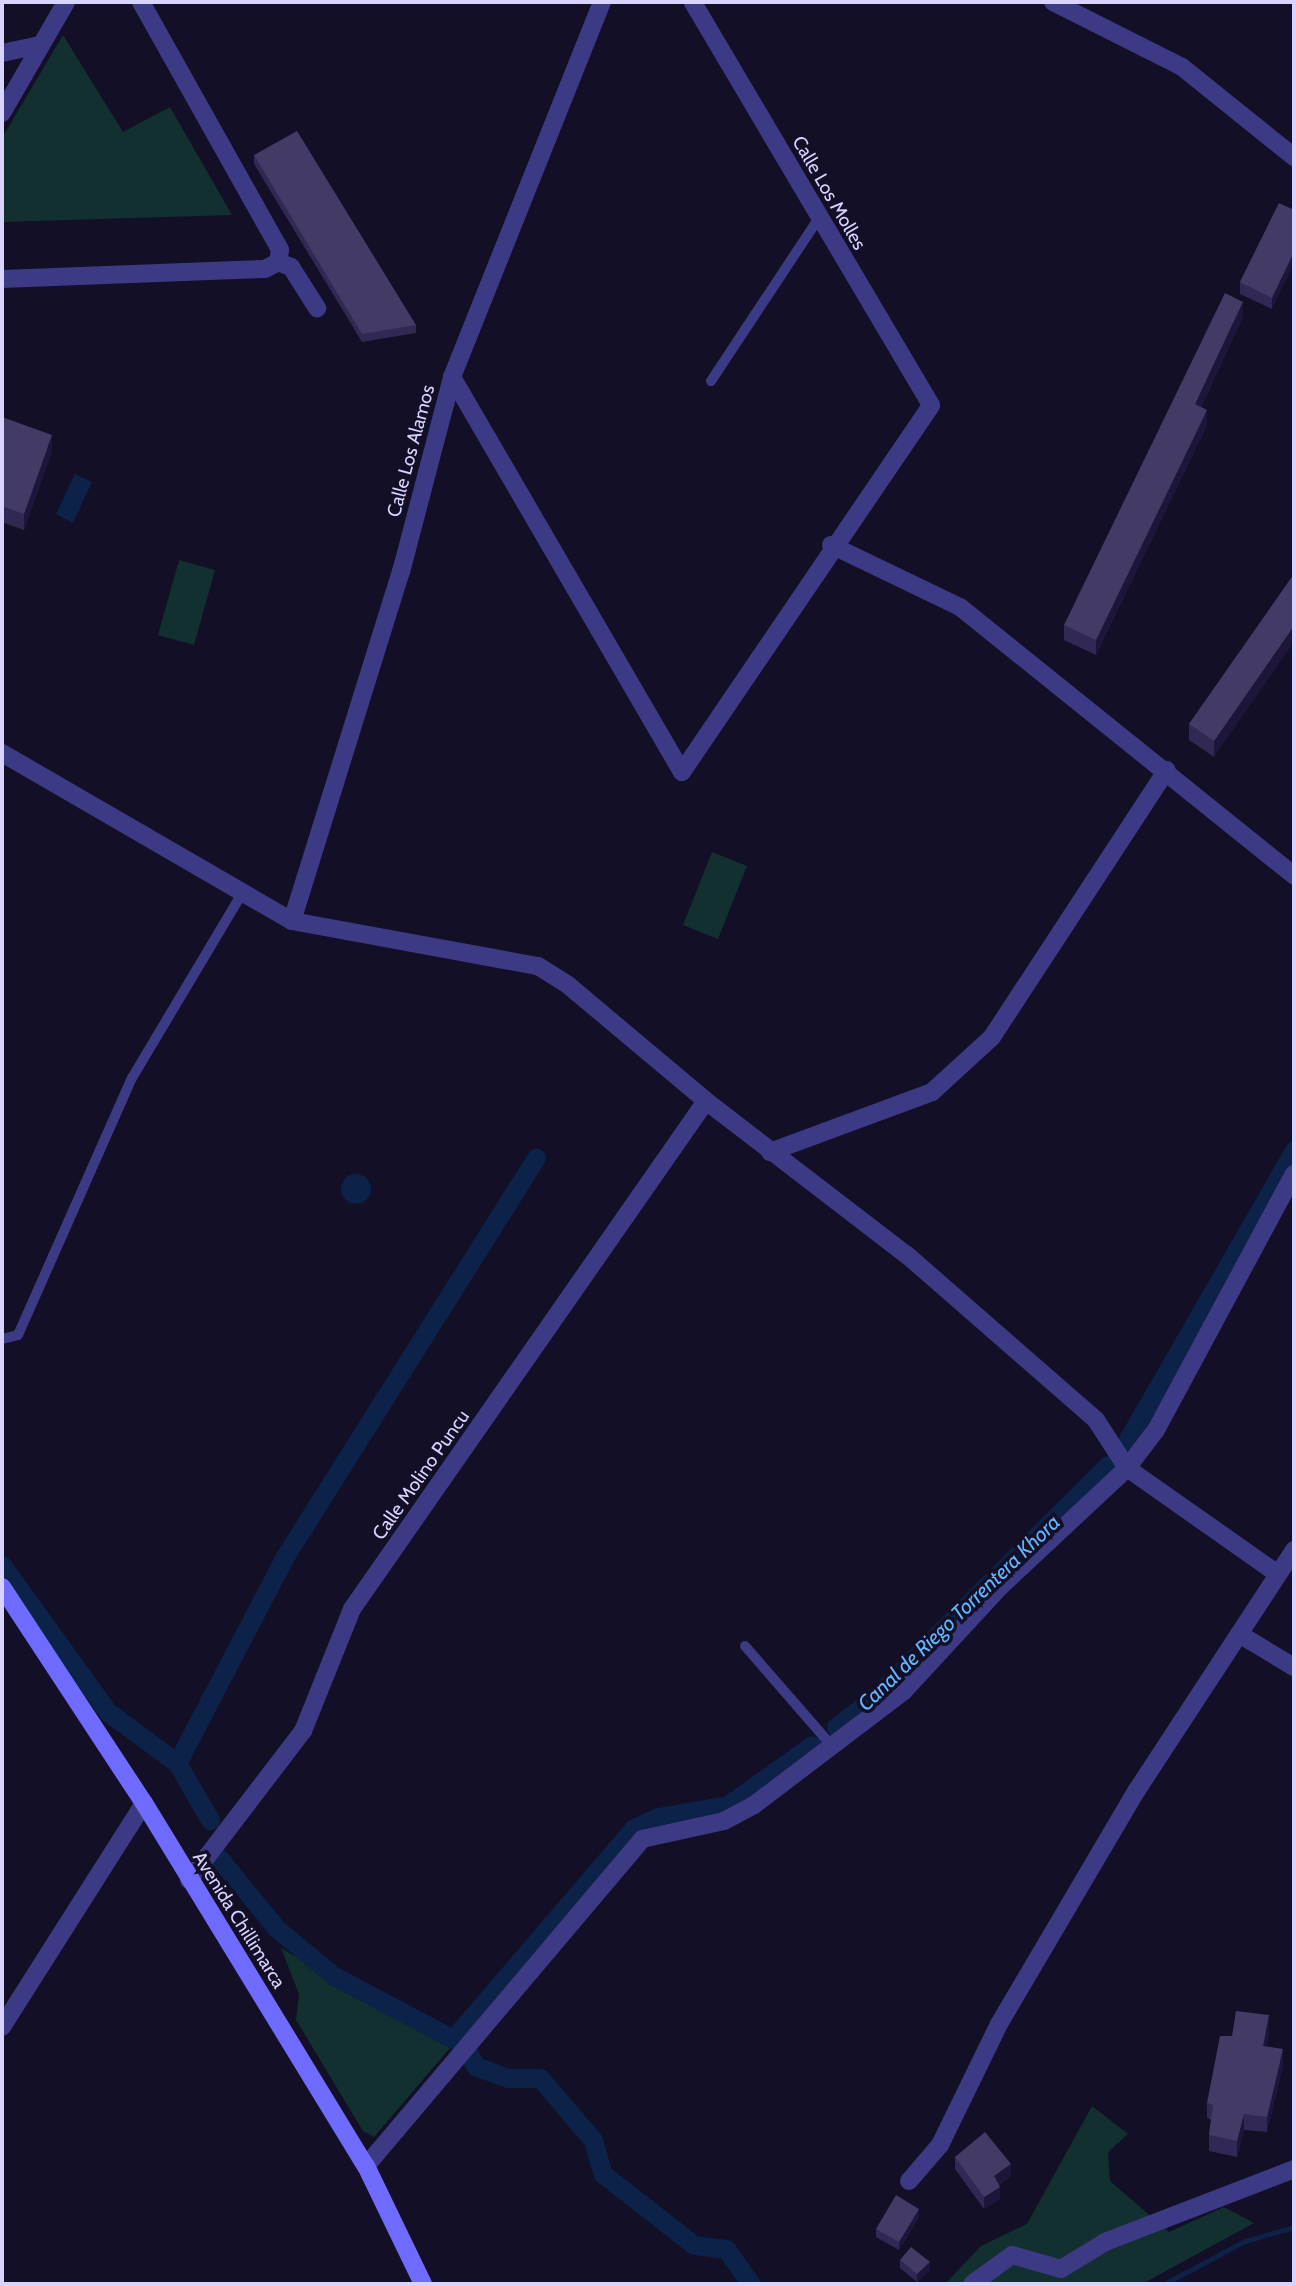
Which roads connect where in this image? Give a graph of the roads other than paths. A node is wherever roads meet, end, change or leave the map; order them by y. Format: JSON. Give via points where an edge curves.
{"nodes":[{"id":1,"x":66,"y":2,"type":"edge"},
{"id":2,"x":141,"y":2,"type":"edge"},
{"id":3,"x":602,"y":2,"type":"edge"},
{"id":4,"x":693,"y":2,"type":"edge"},
{"id":5,"x":1053,"y":2,"type":"edge"},
{"id":6,"x":41,"y":46,"type":"junction"},
{"id":7,"x":2,"y":53,"type":"edge"},
{"id":8,"x":2,"y":113,"type":"edge"},
{"id":9,"x":1294,"y":157,"type":"edge"},
{"id":10,"x":818,"y":218,"type":"junction"},
{"id":11,"x":278,"y":262,"type":"junction"},
{"id":12,"x":2,"y":279,"type":"edge"},
{"id":13,"x":317,"y":308,"type":"dead end"},
{"id":14,"x":452,"y":377,"type":"junction"},
{"id":15,"x":711,"y":381,"type":"dead end"},
{"id":16,"x":831,"y":545,"type":"junction"},
{"id":17,"x":2,"y":753,"type":"edge"},
{"id":18,"x":1167,"y":770,"type":"junction"},
{"id":19,"x":1294,"y":876,"type":"edge"},
{"id":20,"x":243,"y":892,"type":"junction"},
{"id":21,"x":292,"y":921,"type":"junction"},
{"id":22,"x":706,"y":1101,"type":"junction"},
{"id":23,"x":770,"y":1152,"type":"junction"},
{"id":24,"x":1294,"y":1174,"type":"edge"},
{"id":25,"x":2,"y":1339,"type":"edge"},
{"id":26,"x":1127,"y":1468,"type":"junction"},
{"id":27,"x":1294,"y":1550,"type":"edge"},
{"id":28,"x":1278,"y":1574,"type":"junction"},
{"id":29,"x":2,"y":1587,"type":"edge"},
{"id":30,"x":7,"y":1608,"type":"edge"},
{"id":31,"x":1239,"y":1634,"type":"junction"},
{"id":32,"x":744,"y":1646,"type":"dead end"},
{"id":33,"x":1294,"y":1667,"type":"edge"},
{"id":34,"x":832,"y":1746,"type":"junction"},
{"id":35,"x":144,"y":1803,"type":"junction"},
{"id":36,"x":189,"y":1881,"type":"junction"},
{"id":37,"x":3,"y":2022,"type":"edge"},
{"id":38,"x":366,"y":2166,"type":"junction"},
{"id":39,"x":1294,"y":2169,"type":"edge"},
{"id":40,"x":909,"y":2181,"type":"dead end"},
{"id":41,"x":423,"y":2284,"type":"edge"},
{"id":42,"x":972,"y":2284,"type":"edge"}],
"edges":[{"from":1,"to":6,"type":"street"},
{"from":2,"to":11,"type":"street","via":[[280,250]]},
{"from":3,"to":14,"type":"street","name":"Calle Los Alamos"},
{"from":4,"to":10,"type":"street","name":"Calle Los Molles"},
{"from":5,"to":9,"type":"street","via":[[1182,67]]},
{"from":6,"to":7,"type":"street"},
{"from":6,"to":8,"type":"street"},
{"from":10,"to":15,"type":"lane"},
{"from":10,"to":16,"type":"street","name":"Calle Los Molles","via":[[931,405]]},
{"from":11,"to":12,"type":"street","via":[[265,269]]},
{"from":11,"to":13,"type":"street","via":[[291,267]]},
{"from":14,"to":16,"type":"street","via":[[682,772]]},
{"from":14,"to":21,"type":"street","name":"Calle Los Alamos","via":[[401,572]]},
{"from":16,"to":18,"type":"street","via":[[960,607]]},
{"from":17,"to":20,"type":"street"},
{"from":18,"to":19,"type":"street"},
{"from":18,"to":23,"type":"street","via":[[992,1037],[932,1092]]},
{"from":20,"to":21,"type":"street"},
{"from":20,"to":25,"type":"lane","via":[[132,1078],[18,1335]]},
{"from":21,"to":22,"type":"street","via":[[538,966]]},
{"from":22,"to":23,"type":"street"},
{"from":22,"to":36,"type":"street","name":"Calle Molino Puncu","via":[[352,1609],[303,1731]]},
{"from":23,"to":26,"type":"street","via":[[907,1255],[1096,1420]]},
{"from":24,"to":26,"type":"street","via":[[1156,1430]]},
{"from":26,"to":28,"type":"street"},
{"from":26,"to":34,"type":"street","via":[[1000,1587],[903,1692]]},
{"from":27,"to":28,"type":"street"},
{"from":28,"to":31,"type":"street"},
{"from":29,"to":30,"type":"street","name":"Avenida Chillimarca"},
{"from":30,"to":35,"type":"street","name":"Avenida Chillimarca"},
{"from":31,"to":33,"type":"street"},
{"from":31,"to":40,"type":"street","via":[[1137,1790],[999,2024],[940,2146]]},
{"from":32,"to":34,"type":"lane"},
{"from":34,"to":38,"type":"street","via":[[724,1821],[642,1839]]},
{"from":35,"to":36,"type":"street","name":"Avenida Chillimarca"},
{"from":35,"to":37,"type":"street"},
{"from":36,"to":38,"type":"street","name":"Avenida Chillimarca"},
{"from":38,"to":41,"type":"street","name":"Avenida Chillimarca"},
{"from":39,"to":42,"type":"street","via":[[1105,2242],[1061,2269],[1012,2255]]}]}
